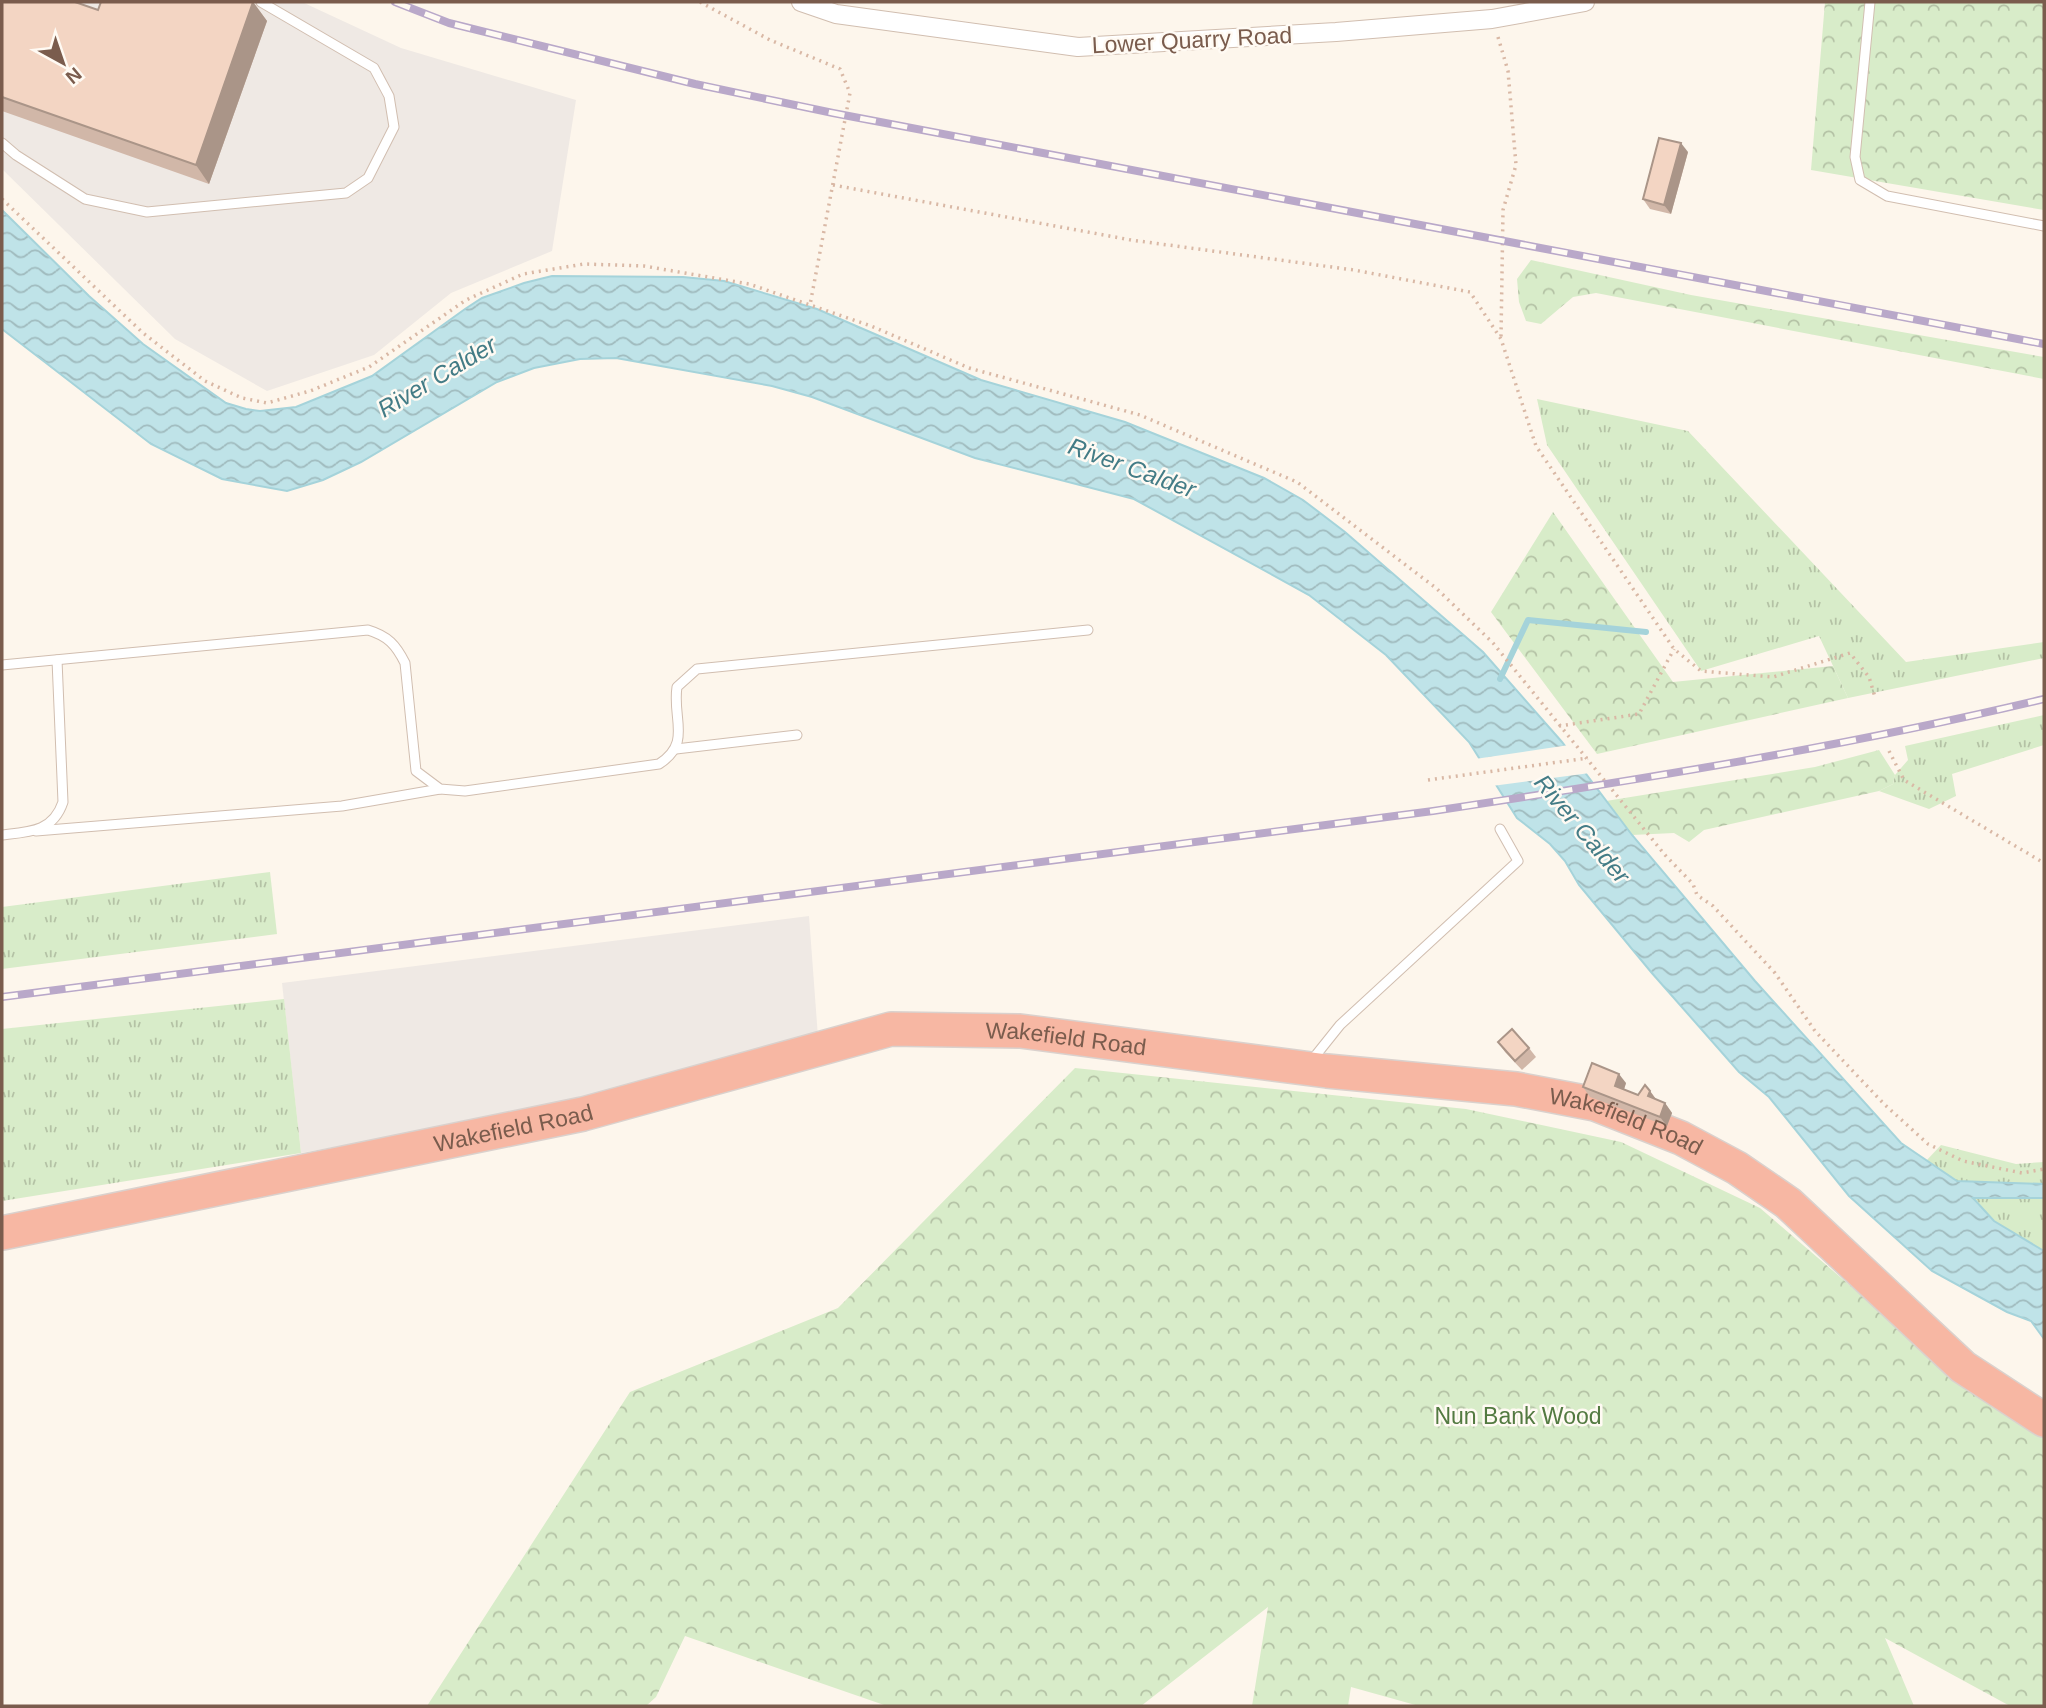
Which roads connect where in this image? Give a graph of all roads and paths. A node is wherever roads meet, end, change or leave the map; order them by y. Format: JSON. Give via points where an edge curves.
{"nodes":[{"id":1,"x":261,"y":2,"type":"edge"},
{"id":2,"x":700,"y":2,"type":"edge"},
{"id":3,"x":801,"y":2,"type":"edge"},
{"id":4,"x":1585,"y":2,"type":"edge"},
{"id":5,"x":1870,"y":2,"type":"edge"},
{"id":6,"x":1492,"y":19,"type":"junction"},
{"id":7,"x":2,"y":142,"type":"edge"},
{"id":8,"x":833,"y":185,"type":"junction"},
{"id":9,"x":2,"y":199,"type":"edge"},
{"id":10,"x":2044,"y":226,"type":"edge"},
{"id":11,"x":809,"y":305,"type":"junction"},
{"id":12,"x":1501,"y":339,"type":"junction"},
{"id":13,"x":1088,"y":630,"type":"dead end"},
{"id":14,"x":1674,"y":649,"type":"junction"},
{"id":15,"x":57,"y":660,"type":"junction"},
{"id":16,"x":2,"y":665,"type":"edge"},
{"id":17,"x":1875,"y":697,"type":"dead end"},
{"id":18,"x":1559,"y":726,"type":"junction"},
{"id":19,"x":797,"y":735,"type":"dead end"},
{"id":20,"x":676,"y":749,"type":"junction"},
{"id":21,"x":1889,"y":751,"type":"dead end"},
{"id":22,"x":1588,"y":758,"type":"dead end"},
{"id":23,"x":1427,"y":780,"type":"dead end"},
{"id":24,"x":440,"y":789,"type":"junction"},
{"id":25,"x":1500,"y":829,"type":"dead end"},
{"id":26,"x":36,"y":831,"type":"junction"},
{"id":27,"x":2,"y":835,"type":"edge"},
{"id":28,"x":2044,"y":863,"type":"edge"},
{"id":29,"x":1303,"y":1069,"type":"junction"},
{"id":30,"x":2044,"y":1169,"type":"edge"},
{"id":31,"x":2,"y":1233,"type":"edge"},
{"id":32,"x":2044,"y":1420,"type":"edge"}],
"edges":[{"from":1,"to":7,"type":"lane","via":[[374,68],[389,96],[394,127],[368,178],[346,193],[147,212],[85,199]]},
{"from":2,"to":8,"type":"path","via":[[770,40],[840,69],[850,93]]},
{"from":3,"to":6,"type":"street","name":"Lower Quarry Road","via":[[836,14],[1078,47]]},
{"from":4,"to":6,"type":"street","name":"Lower Quarry Road"},
{"from":5,"to":10,"type":"lane","via":[[1855,157],[1860,180],[1887,196]]},
{"from":6,"to":12,"type":"path","via":[[1507,72],[1516,165],[1503,210]]},
{"from":8,"to":11,"type":"path"},
{"from":8,"to":12,"type":"path","via":[[1131,240],[1354,270],[1470,292]]},
{"from":9,"to":11,"type":"path","via":[[143,333],[205,382],[242,398],[267,402],[310,391],[369,367],[466,300],[523,274],[584,264],[644,266],[749,284]]},
{"from":11,"to":18,"type":"path","via":[[969,368],[1140,415],[1297,482],[1436,588],[1493,643]]},
{"from":12,"to":14,"type":"path","via":[[1536,446]]},
{"from":13,"to":20,"type":"lane","via":[[697,669],[677,687]]},
{"from":14,"to":17,"type":"path","via":[[1701,671],[1773,677],[1850,653],[1869,677]]},
{"from":14,"to":18,"type":"path","via":[[1639,714]]},
{"from":15,"to":16,"type":"lane"},
{"from":15,"to":24,"type":"lane","via":[[368,630],[391,641],[405,663],[416,771]]},
{"from":15,"to":26,"type":"lane","via":[[64,802],[59,816]]},
{"from":18,"to":30,"type":"path","via":[[1693,884],[1697,895],[1745,939],[1815,1031],[1884,1104],[1928,1144],[1963,1161],[2022,1173]]},
{"from":19,"to":20,"type":"lane"},
{"from":20,"to":24,"type":"lane","via":[[659,764],[646,768],[466,791]]},
{"from":21,"to":28,"type":"path","via":[[1904,780]]},
{"from":22,"to":23,"type":"path","bridge":true},
{"from":24,"to":26,"type":"lane","via":[[342,806]]},
{"from":25,"to":29,"type":"lane","via":[[1518,861],[1340,1025]]},
{"from":26,"to":27,"type":"lane"},
{"from":29,"to":31,"type":"highway","name":"Wakefield Road","via":[[1020,1031],[891,1029],[583,1114]]},
{"from":29,"to":32,"type":"highway","name":"Wakefield Road","via":[[1516,1088],[1595,1104],[1681,1138],[1788,1203],[1963,1367]]}]}
